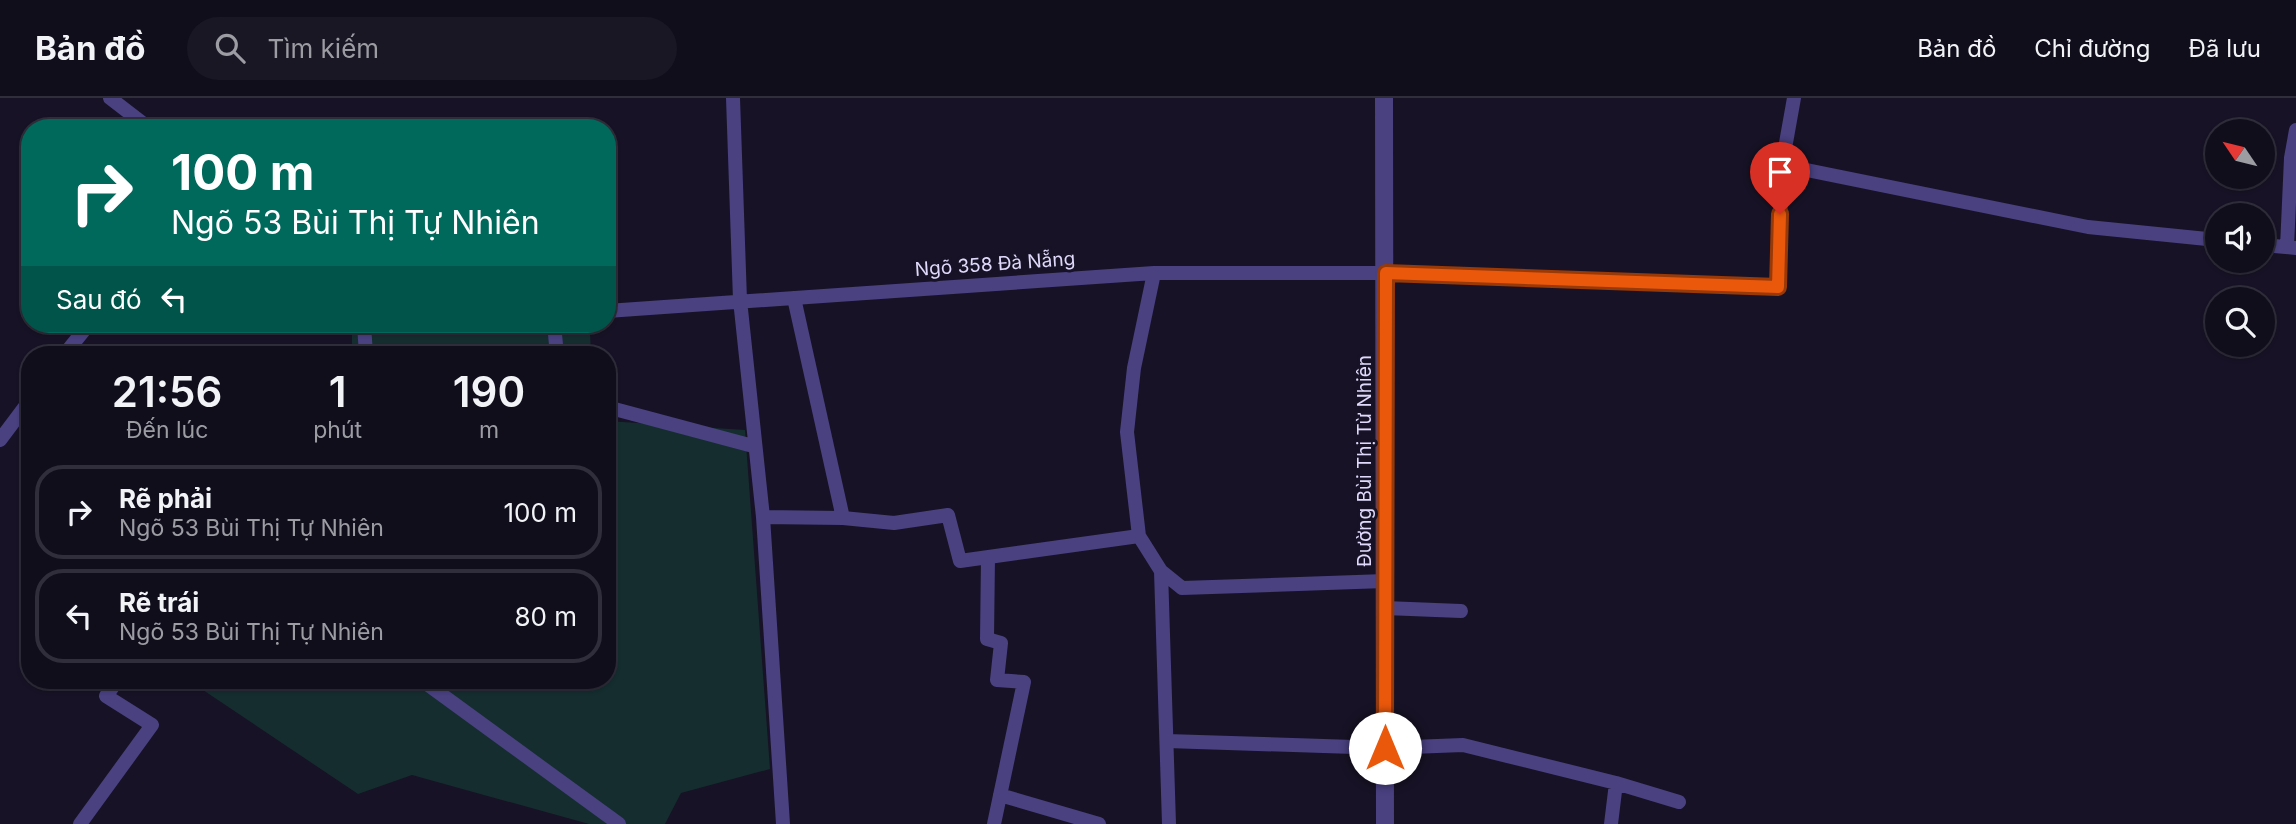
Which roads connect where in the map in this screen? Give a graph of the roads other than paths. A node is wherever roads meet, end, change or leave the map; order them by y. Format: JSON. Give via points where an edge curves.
{"nodes":[{"id":1,"x":110,"y":98,"type":"edge"},
{"id":2,"x":733,"y":98,"type":"edge"},
{"id":3,"x":1384,"y":98,"type":"edge"},
{"id":4,"x":1794,"y":98,"type":"edge"},
{"id":5,"x":137,"y":119,"type":"edge"},
{"id":6,"x":2296,"y":130,"type":"edge"},
{"id":7,"x":2294,"y":158,"type":"edge"},
{"id":8,"x":1782,"y":165,"type":"junction"},
{"id":9,"x":2205,"y":239,"type":"edge"},
{"id":10,"x":2292,"y":247,"type":"edge"},
{"id":11,"x":1386,"y":273,"type":"junction"},
{"id":12,"x":1154,"y":274,"type":"junction"},
{"id":13,"x":794,"y":298,"type":"junction"},
{"id":14,"x":740,"y":300,"type":"junction"},
{"id":15,"x":616,"y":310,"type":"edge"},
{"id":16,"x":616,"y":409,"type":"edge"},
{"id":17,"x":21,"y":412,"type":"edge"},
{"id":18,"x":0,"y":440,"type":"edge"},
{"id":19,"x":753,"y":446,"type":"junction"},
{"id":20,"x":763,"y":517,"type":"junction"},
{"id":21,"x":843,"y":518,"type":"junction"},
{"id":22,"x":1139,"y":536,"type":"junction"},
{"id":23,"x":988,"y":557,"type":"junction"},
{"id":24,"x":1161,"y":571,"type":"junction"},
{"id":25,"x":1385,"y":581,"type":"junction"},
{"id":26,"x":1385,"y":608,"type":"junction"},
{"id":27,"x":1461,"y":611,"type":"dead end"},
{"id":28,"x":111,"y":689,"type":"edge"},
{"id":29,"x":434,"y":689,"type":"edge"},
{"id":30,"x":1167,"y":741,"type":"junction"},
{"id":31,"x":1385,"y":748,"type":"junction"},
{"id":32,"x":1616,"y":783,"type":"junction"},
{"id":33,"x":1000,"y":795,"type":"junction"},
{"id":34,"x":1679,"y":802,"type":"dead end"},
{"id":35,"x":81,"y":824,"type":"edge"},
{"id":36,"x":619,"y":824,"type":"edge"},
{"id":37,"x":783,"y":824,"type":"edge"},
{"id":38,"x":994,"y":824,"type":"edge"},
{"id":39,"x":1098,"y":824,"type":"edge"},
{"id":40,"x":1169,"y":824,"type":"edge"},
{"id":41,"x":1385,"y":824,"type":"edge"},
{"id":42,"x":1611,"y":824,"type":"edge"}],
"edges":[{"from":1,"to":5,"type":"lane"},
{"from":2,"to":14,"type":"lane"},
{"from":3,"to":11,"type":"street","name":"Đường Bùi Thị Từ Nhiên"},
{"from":4,"to":8,"type":"lane"},
{"from":6,"to":7,"type":"lane"},
{"from":7,"to":10,"type":"lane"},
{"from":8,"to":9,"type":"lane","via":[[2088,227]]},
{"from":8,"to":11,"type":"lane","name":"Ngõ 358 Đà Nẵng","via":[[1778,287]]},
{"from":11,"to":12,"type":"lane","name":"Ngõ 358 Đà Nẵng"},
{"from":11,"to":25,"type":"street","name":"Đường Bùi Thị Từ Nhiên"},
{"from":12,"to":13,"type":"lane","name":"Ngõ 358 Đà Nẵng"},
{"from":12,"to":22,"type":"lane","via":[[1134,368],[1127,432]]},
{"from":13,"to":14,"type":"lane","name":"Ngõ 358 Đà Nẵng"},
{"from":13,"to":21,"type":"lane"},
{"from":14,"to":15,"type":"lane","name":"Ngõ 358 Đà Nẵng"},
{"from":14,"to":19,"type":"lane"},
{"from":16,"to":19,"type":"lane"},
{"from":17,"to":18,"type":"lane"},
{"from":19,"to":20,"type":"lane"},
{"from":20,"to":21,"type":"lane"},
{"from":20,"to":37,"type":"lane"},
{"from":21,"to":23,"type":"lane","via":[[894,523],[948,515],[960,561]]},
{"from":22,"to":23,"type":"lane"},
{"from":22,"to":24,"type":"lane"},
{"from":23,"to":33,"type":"lane","via":[[987,639],[1000,643],[997,680],[1024,682]]},
{"from":24,"to":25,"type":"lane","via":[[1182,588]]},
{"from":24,"to":30,"type":"lane"},
{"from":25,"to":26,"type":"street","name":"Đường Bùi Thị Từ Nhiên"},
{"from":26,"to":27,"type":"lane"},
{"from":26,"to":31,"type":"street","name":"Đường Bùi Thị Từ Nhiên"},
{"from":28,"to":35,"type":"lane","via":[[106,696],[152,725]]},
{"from":29,"to":36,"type":"lane"},
{"from":30,"to":31,"type":"lane"},
{"from":30,"to":40,"type":"lane"},
{"from":31,"to":32,"type":"lane","via":[[1464,745]]},
{"from":31,"to":41,"type":"street","name":"Đường Bùi Thị Từ Nhiên"},
{"from":32,"to":34,"type":"lane"},
{"from":32,"to":42,"type":"lane"},
{"from":33,"to":38,"type":"lane"},
{"from":33,"to":39,"type":"lane"}]}
